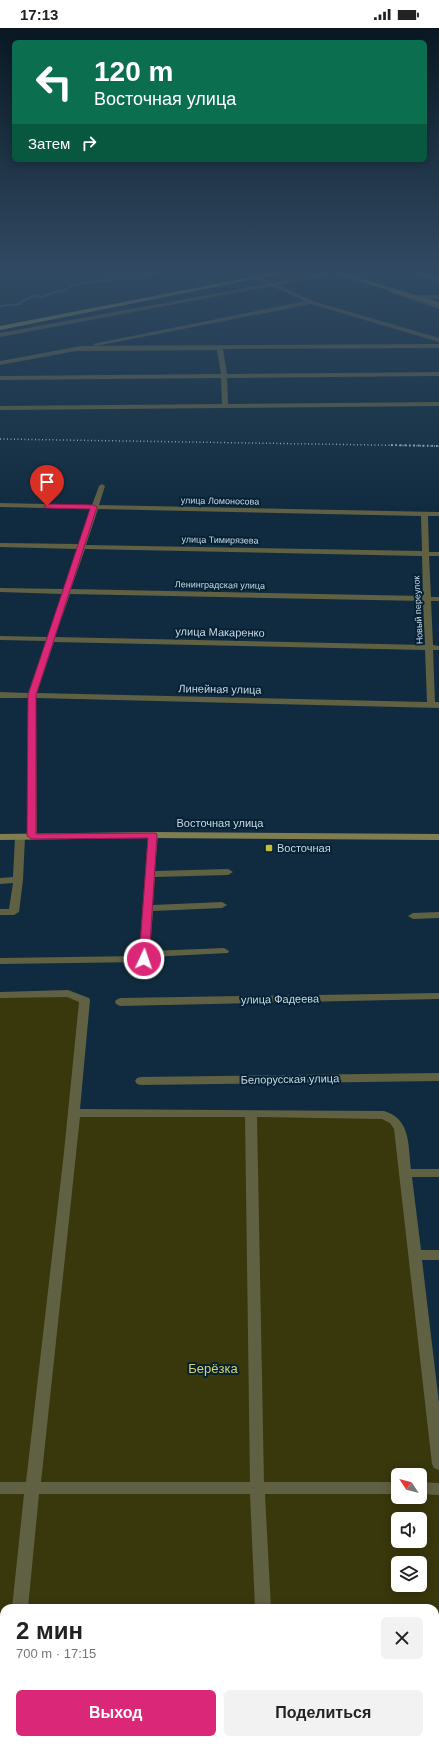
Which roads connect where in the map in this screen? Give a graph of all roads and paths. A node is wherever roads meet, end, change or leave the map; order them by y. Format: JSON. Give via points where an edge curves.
{"nodes":[{"id":1,"x":52,"y":353,"type":"edge"},
{"id":2,"x":221,"y":353,"type":"edge"},
{"id":3,"x":0,"y":363,"type":"edge"},
{"id":4,"x":439,"y":374,"type":"edge"},
{"id":5,"x":224,"y":376,"type":"junction"},
{"id":6,"x":0,"y":378,"type":"edge"},
{"id":7,"x":439,"y":404,"type":"edge"},
{"id":8,"x":225,"y":406,"type":"junction"},
{"id":9,"x":0,"y":408,"type":"edge"},
{"id":10,"x":102,"y":486,"type":"dead end"},
{"id":11,"x":0,"y":505,"type":"edge"},
{"id":12,"x":94,"y":507,"type":"junction"},
{"id":13,"x":424,"y":513,"type":"junction"},
{"id":14,"x":439,"y":514,"type":"edge"},
{"id":15,"x":0,"y":545,"type":"edge"},
{"id":16,"x":80,"y":547,"type":"junction"},
{"id":17,"x":425,"y":554,"type":"junction"},
{"id":18,"x":439,"y":554,"type":"edge"},
{"id":19,"x":0,"y":590,"type":"edge"},
{"id":20,"x":65,"y":591,"type":"junction"},
{"id":21,"x":427,"y":599,"type":"junction"},
{"id":22,"x":439,"y":599,"type":"edge"},
{"id":23,"x":0,"y":638,"type":"edge"},
{"id":24,"x":50,"y":639,"type":"junction"},
{"id":25,"x":430,"y":648,"type":"junction"},
{"id":26,"x":439,"y":648,"type":"edge"},
{"id":27,"x":0,"y":695,"type":"edge"},
{"id":28,"x":32,"y":695,"type":"junction"},
{"id":29,"x":435,"y":705,"type":"edge"},
{"id":30,"x":153,"y":835,"type":"junction"},
{"id":31,"x":32,"y":836,"type":"junction"},
{"id":32,"x":0,"y":837,"type":"edge"},
{"id":33,"x":20,"y":837,"type":"junction"},
{"id":34,"x":439,"y":837,"type":"edge"},
{"id":35,"x":228,"y":872,"type":"dead end"},
{"id":36,"x":151,"y":874,"type":"junction"},
{"id":37,"x":18,"y":880,"type":"junction"},
{"id":38,"x":0,"y":881,"type":"edge"},
{"id":39,"x":222,"y":905,"type":"dead end"},
{"id":40,"x":147,"y":908,"type":"junction"},
{"id":41,"x":0,"y":912,"type":"edge"},
{"id":42,"x":413,"y":916,"type":"dead end"},
{"id":43,"x":439,"y":916,"type":"edge"},
{"id":44,"x":224,"y":951,"type":"dead end"},
{"id":45,"x":144,"y":954,"type":"junction"},
{"id":46,"x":0,"y":961,"type":"edge"},
{"id":47,"x":0,"y":994,"type":"edge"},
{"id":48,"x":439,"y":996,"type":"edge"},
{"id":49,"x":120,"y":1002,"type":"dead end"},
{"id":50,"x":439,"y":1077,"type":"edge"},
{"id":51,"x":141,"y":1081,"type":"dead end"},
{"id":52,"x":75,"y":1113,"type":"junction"},
{"id":53,"x":251,"y":1113,"type":"junction"},
{"id":54,"x":406,"y":1173,"type":"junction"},
{"id":55,"x":439,"y":1173,"type":"edge"},
{"id":56,"x":439,"y":1254,"type":"edge"},
{"id":57,"x":415,"y":1255,"type":"junction"},
{"id":58,"x":439,"y":1464,"type":"edge"},
{"id":59,"x":0,"y":1488,"type":"edge"},
{"id":60,"x":257,"y":1488,"type":"junction"},
{"id":61,"x":391,"y":1488,"type":"edge"},
{"id":62,"x":427,"y":1488,"type":"edge"},
{"id":63,"x":439,"y":1488,"type":"edge"},
{"id":64,"x":32,"y":1489,"type":"junction"},
{"id":65,"x":20,"y":1604,"type":"edge"},
{"id":66,"x":263,"y":1604,"type":"edge"}],
"edges":[{"from":1,"to":3,"type":"street"},
{"from":2,"to":5,"type":"street"},
{"from":4,"to":5,"type":"street"},
{"from":5,"to":6,"type":"street"},
{"from":5,"to":8,"type":"street"},
{"from":7,"to":8,"type":"street"},
{"from":8,"to":9,"type":"street"},
{"from":10,"to":12,"type":"street"},
{"from":11,"to":12,"type":"street","name":"улица Ломоносова"},
{"from":12,"to":13,"type":"street","name":"улица Ломоносова"},
{"from":12,"to":16,"type":"street"},
{"from":13,"to":14,"type":"street","name":"улица Ломоносова"},
{"from":13,"to":17,"type":"street","name":"Новый переулок"},
{"from":15,"to":16,"type":"street","name":"улица Тимирязева"},
{"from":16,"to":17,"type":"street","name":"улица Тимирязева"},
{"from":16,"to":20,"type":"street"},
{"from":17,"to":18,"type":"street","name":"улица Тимирязева"},
{"from":17,"to":21,"type":"street","name":"Новый переулок"},
{"from":19,"to":20,"type":"street","name":"Ленинградская улица"},
{"from":20,"to":21,"type":"street","name":"Ленинградская улица"},
{"from":20,"to":24,"type":"street"},
{"from":21,"to":22,"type":"street","name":"Ленинградская улица"},
{"from":21,"to":25,"type":"street","name":"Новый переулок"},
{"from":23,"to":24,"type":"street","name":"улица Макаренко"},
{"from":24,"to":25,"type":"street","name":"улица Макаренко"},
{"from":24,"to":28,"type":"street"},
{"from":25,"to":26,"type":"street","name":"улица Макаренко"},
{"from":25,"to":29,"type":"street","name":"Новый переулок"},
{"from":27,"to":28,"type":"street","name":"Линейная улица"},
{"from":28,"to":29,"type":"street","name":"Линейная улица"},
{"from":28,"to":31,"type":"street"},
{"from":30,"to":31,"type":"street","name":"Восточная улица"},
{"from":30,"to":34,"type":"street","name":"Восточная улица"},
{"from":30,"to":36,"type":"street"},
{"from":31,"to":33,"type":"street","name":"Восточная улица"},
{"from":32,"to":33,"type":"street","name":"Восточная улица"},
{"from":33,"to":37,"type":"street"},
{"from":35,"to":36,"type":"street"},
{"from":36,"to":40,"type":"street"},
{"from":37,"to":38,"type":"street"},
{"from":37,"to":41,"type":"street","via":[[14,912]]},
{"from":39,"to":40,"type":"street"},
{"from":40,"to":45,"type":"street"},
{"from":42,"to":43,"type":"street"},
{"from":44,"to":45,"type":"street"},
{"from":45,"to":46,"type":"street","via":[[144,959]]},
{"from":47,"to":52,"type":"street","via":[[68,993],[85,1000]]},
{"from":48,"to":49,"type":"street","name":"улица Фадеева"},
{"from":50,"to":51,"type":"street","name":"Белорусская улица"},
{"from":52,"to":53,"type":"street"},
{"from":52,"to":64,"type":"street"},
{"from":53,"to":54,"type":"street","via":[[384,1115],[394,1120],[400,1129]]},
{"from":53,"to":60,"type":"street"},
{"from":54,"to":55,"type":"street"},
{"from":54,"to":57,"type":"street"},
{"from":56,"to":57,"type":"street"},
{"from":57,"to":58,"type":"street"},
{"from":59,"to":64,"type":"street"},
{"from":60,"to":61,"type":"street"},
{"from":60,"to":64,"type":"street"},
{"from":60,"to":66,"type":"street"},
{"from":62,"to":63,"type":"street"},
{"from":64,"to":65,"type":"street"}]}
